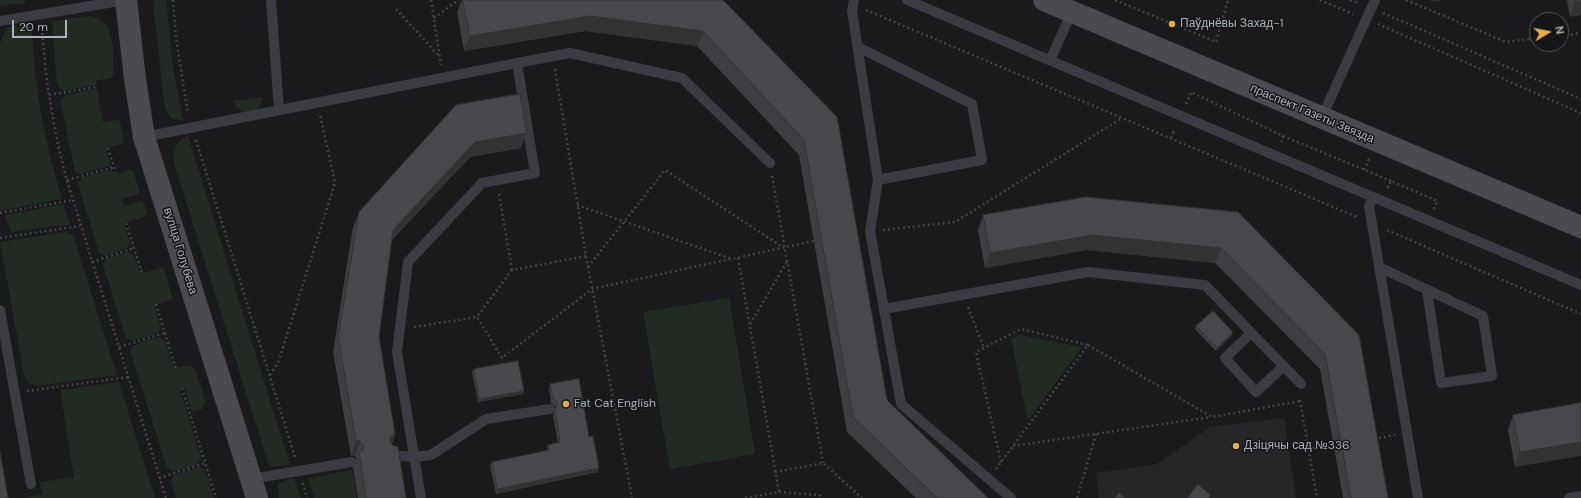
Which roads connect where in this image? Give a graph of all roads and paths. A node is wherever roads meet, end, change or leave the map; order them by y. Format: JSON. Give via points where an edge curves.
{"nodes":[{"id":1,"x":126,"y":0,"type":"edge"},
{"id":2,"x":173,"y":0,"type":"edge"},
{"id":3,"x":271,"y":0,"type":"edge"},
{"id":4,"x":431,"y":0,"type":"edge"},
{"id":5,"x":458,"y":0,"type":"edge"},
{"id":6,"x":907,"y":0,"type":"edge"},
{"id":7,"x":1044,"y":0,"type":"edge"},
{"id":8,"x":1115,"y":0,"type":"edge"},
{"id":9,"x":1228,"y":0,"type":"edge"},
{"id":10,"x":1320,"y":0,"type":"edge"},
{"id":11,"x":1350,"y":0,"type":"edge"},
{"id":12,"x":1406,"y":0,"type":"edge"},
{"id":13,"x":853,"y":2,"type":"edge"},
{"id":14,"x":1374,"y":4,"type":"edge"},
{"id":15,"x":396,"y":9,"type":"dead end"},
{"id":16,"x":1072,"y":12,"type":"junction"},
{"id":17,"x":42,"y":14,"type":"junction"},
{"id":18,"x":434,"y":18,"type":"junction"},
{"id":19,"x":1367,"y":19,"type":"junction"},
{"id":20,"x":0,"y":21,"type":"edge"},
{"id":21,"x":1581,"y":33,"type":"edge"},
{"id":22,"x":1569,"y":35,"type":"edge"},
{"id":23,"x":1529,"y":39,"type":"edge"},
{"id":24,"x":858,"y":47,"type":"junction"},
{"id":25,"x":553,"y":56,"type":"junction"},
{"id":26,"x":440,"y":57,"type":"junction"},
{"id":27,"x":1050,"y":60,"type":"junction"},
{"id":28,"x":517,"y":63,"type":"junction"},
{"id":29,"x":443,"y":78,"type":"junction"},
{"id":30,"x":97,"y":87,"type":"dead end"},
{"id":31,"x":1191,"y":92,"type":"dead end"},
{"id":32,"x":49,"y":95,"type":"junction"},
{"id":33,"x":1581,"y":99,"type":"edge"},
{"id":34,"x":317,"y":103,"type":"junction"},
{"id":35,"x":279,"y":110,"type":"junction"},
{"id":36,"x":1581,"y":113,"type":"edge"},
{"id":37,"x":1122,"y":118,"type":"junction"},
{"id":38,"x":1322,"y":118,"type":"junction"},
{"id":39,"x":192,"y":127,"type":"junction"},
{"id":40,"x":1283,"y":136,"type":"junction"},
{"id":41,"x":144,"y":137,"type":"junction"},
{"id":42,"x":1288,"y":144,"type":"dead end"},
{"id":43,"x":108,"y":148,"type":"dead end"},
{"id":44,"x":770,"y":163,"type":"joint"},
{"id":45,"x":114,"y":167,"type":"junction"},
{"id":46,"x":116,"y":173,"type":"dead end"},
{"id":47,"x":67,"y":180,"type":"junction"},
{"id":48,"x":497,"y":180,"type":"junction"},
{"id":49,"x":878,"y":180,"type":"junction"},
{"id":50,"x":1391,"y":181,"type":"junction"},
{"id":51,"x":1381,"y":184,"type":"dead end"},
{"id":52,"x":1372,"y":197,"type":"junction"},
{"id":53,"x":73,"y":200,"type":"junction"},
{"id":54,"x":578,"y":205,"type":"junction"},
{"id":55,"x":0,"y":213,"type":"edge"},
{"id":56,"x":625,"y":220,"type":"junction"},
{"id":57,"x":1429,"y":220,"type":"junction"},
{"id":58,"x":126,"y":223,"type":"dead end"},
{"id":59,"x":1372,"y":224,"type":"junction"},
{"id":60,"x":80,"y":226,"type":"junction"},
{"id":61,"x":1581,"y":227,"type":"edge"},
{"id":62,"x":870,"y":231,"type":"junction"},
{"id":63,"x":0,"y":238,"type":"edge"},
{"id":64,"x":814,"y":241,"type":"dead end"},
{"id":65,"x":134,"y":248,"type":"junction"},
{"id":66,"x":785,"y":248,"type":"junction"},
{"id":67,"x":586,"y":256,"type":"junction"},
{"id":68,"x":738,"y":258,"type":"junction"},
{"id":69,"x":732,"y":259,"type":"junction"},
{"id":70,"x":92,"y":262,"type":"junction"},
{"id":71,"x":787,"y":262,"type":"junction"},
{"id":72,"x":588,"y":267,"type":"junction"},
{"id":73,"x":1379,"y":267,"type":"junction"},
{"id":74,"x":512,"y":270,"type":"junction"},
{"id":75,"x":142,"y":273,"type":"dead end"},
{"id":76,"x":1581,"y":285,"type":"edge"},
{"id":77,"x":592,"y":289,"type":"junction"},
{"id":78,"x":1427,"y":290,"type":"junction"},
{"id":79,"x":963,"y":295,"type":"junction"},
{"id":80,"x":156,"y":304,"type":"dead end"},
{"id":81,"x":884,"y":309,"type":"junction"},
{"id":82,"x":0,"y":310,"type":"edge"},
{"id":83,"x":1581,"y":314,"type":"edge"},
{"id":84,"x":477,"y":317,"type":"junction"},
{"id":85,"x":750,"y":325,"type":"junction"},
{"id":86,"x":400,"y":329,"type":"junction"},
{"id":87,"x":165,"y":333,"type":"junction"},
{"id":88,"x":1251,"y":333,"type":"junction"},
{"id":89,"x":1088,"y":346,"type":"junction"},
{"id":90,"x":119,"y":347,"type":"junction"},
{"id":91,"x":984,"y":348,"type":"junction"},
{"id":92,"x":1284,"y":366,"type":"junction"},
{"id":93,"x":176,"y":369,"type":"dead end"},
{"id":94,"x":269,"y":376,"type":"junction"},
{"id":95,"x":128,"y":377,"type":"junction"},
{"id":96,"x":1299,"y":382,"type":"joint"},
{"id":97,"x":182,"y":388,"type":"dead end"},
{"id":98,"x":15,"y":393,"type":"junction"},
{"id":99,"x":1300,"y":401,"type":"junction"},
{"id":100,"x":550,"y":409,"type":"dead end"},
{"id":101,"x":1212,"y":417,"type":"junction"},
{"id":102,"x":1407,"y":433,"type":"junction"},
{"id":103,"x":1096,"y":434,"type":"junction"},
{"id":104,"x":1369,"y":439,"type":"edge"},
{"id":105,"x":1333,"y":445,"type":"dead end"},
{"id":106,"x":1013,"y":446,"type":"junction"},
{"id":107,"x":1308,"y":449,"type":"junction"},
{"id":108,"x":391,"y":455,"type":"edge"},
{"id":109,"x":414,"y":457,"type":"junction"},
{"id":110,"x":352,"y":462,"type":"dead end"},
{"id":111,"x":206,"y":463,"type":"junction"},
{"id":112,"x":823,"y":463,"type":"junction"},
{"id":113,"x":1001,"y":463,"type":"junction"},
{"id":114,"x":299,"y":471,"type":"junction"},
{"id":115,"x":774,"y":472,"type":"junction"},
{"id":116,"x":159,"y":478,"type":"junction"},
{"id":117,"x":989,"y":479,"type":"junction"},
{"id":118,"x":31,"y":484,"type":"dead end"},
{"id":119,"x":254,"y":489,"type":"edge"},
{"id":120,"x":779,"y":492,"type":"junction"},
{"id":121,"x":1581,"y":496,"type":"edge"},
{"id":122,"x":166,"y":498,"type":"edge"},
{"id":123,"x":216,"y":498,"type":"edge"},
{"id":124,"x":307,"y":498,"type":"edge"},
{"id":125,"x":420,"y":498,"type":"edge"},
{"id":126,"x":632,"y":498,"type":"edge"},
{"id":127,"x":745,"y":498,"type":"edge"},
{"id":128,"x":823,"y":498,"type":"edge"},
{"id":129,"x":862,"y":498,"type":"edge"},
{"id":130,"x":1011,"y":498,"type":"edge"},
{"id":131,"x":1077,"y":498,"type":"edge"},
{"id":132,"x":1317,"y":498,"type":"edge"},
{"id":133,"x":1418,"y":498,"type":"edge"},
{"id":134,"x":1569,"y":498,"type":"edge"}],
"edges":[{"from":1,"to":17,"type":"lane"},
{"from":1,"to":41,"type":"main road","name":"вуліца Голубева"},
{"from":2,"to":39,"type":"path","via":[[179,65]]},
{"from":3,"to":35,"type":"lane"},
{"from":4,"to":18,"type":"path"},
{"from":5,"to":18,"type":"path"},
{"from":6,"to":27,"type":"lane"},
{"from":7,"to":16,"type":"main road","name":"праспект Газеты Звязда"},
{"from":8,"to":9,"type":"path","via":[[1216,42]]},
{"from":10,"to":19,"type":"path"},
{"from":11,"to":14,"type":"path"},
{"from":12,"to":23,"type":"path","via":[[1506,42]]},
{"from":13,"to":24,"type":"lane"},
{"from":13,"to":37,"type":"path"},
{"from":14,"to":19,"type":"lane"},
{"from":14,"to":33,"type":"path"},
{"from":15,"to":26,"type":"path"},
{"from":16,"to":27,"type":"lane"},
{"from":16,"to":38,"type":"main road","name":"праспект Газеты Звязда"},
{"from":17,"to":20,"type":"lane"},
{"from":17,"to":32,"type":"path"},
{"from":18,"to":26,"type":"path"},
{"from":19,"to":36,"type":"path"},
{"from":19,"to":38,"type":"lane"},
{"from":21,"to":22,"type":"path"},
{"from":24,"to":49,"type":"lane"},
{"from":24,"to":49,"type":"lane","via":[[972,104],[982,160]]},
{"from":25,"to":28,"type":"lane"},
{"from":25,"to":44,"type":"lane","via":[[570,53],[682,78]]},
{"from":25,"to":54,"type":"path"},
{"from":26,"to":29,"type":"path"},
{"from":27,"to":52,"type":"lane"},
{"from":28,"to":29,"type":"lane"},
{"from":28,"to":48,"type":"lane","via":[[535,173]]},
{"from":29,"to":34,"type":"lane"},
{"from":30,"to":32,"type":"path"},
{"from":31,"to":40,"type":"path"},
{"from":32,"to":47,"type":"path"},
{"from":34,"to":35,"type":"lane"},
{"from":34,"to":94,"type":"path","via":[[335,183],[278,363]]},
{"from":35,"to":39,"type":"lane"},
{"from":37,"to":59,"type":"path"},
{"from":37,"to":62,"type":"path","via":[[955,222]]},
{"from":38,"to":61,"type":"main road","name":"праспект Газеты Звязда"},
{"from":39,"to":41,"type":"lane"},
{"from":39,"to":94,"type":"path"},
{"from":40,"to":42,"type":"path","via":[[1281,141]]},
{"from":40,"to":50,"type":"path"},
{"from":41,"to":119,"type":"main road","name":"вуліца Голубева"},
{"from":43,"to":45,"type":"path"},
{"from":44,"to":66,"type":"path"},
{"from":45,"to":46,"type":"path"},
{"from":45,"to":47,"type":"path"},
{"from":47,"to":53,"type":"path"},
{"from":48,"to":74,"type":"path"},
{"from":48,"to":86,"type":"lane","via":[[482,183],[408,262]]},
{"from":49,"to":62,"type":"lane"},
{"from":50,"to":51,"type":"path","via":[[1388,187]]},
{"from":50,"to":57,"type":"path","via":[[1437,201]]},
{"from":52,"to":57,"type":"lane"},
{"from":52,"to":59,"type":"lane","via":[[1369,206]]},
{"from":53,"to":55,"type":"path"},
{"from":53,"to":60,"type":"path"},
{"from":54,"to":56,"type":"path"},
{"from":54,"to":67,"type":"path"},
{"from":56,"to":66,"type":"path","via":[[665,170]]},
{"from":56,"to":69,"type":"path"},
{"from":56,"to":72,"type":"path"},
{"from":57,"to":76,"type":"lane"},
{"from":58,"to":65,"type":"path"},
{"from":59,"to":73,"type":"lane"},
{"from":59,"to":83,"type":"path"},
{"from":60,"to":63,"type":"path"},
{"from":60,"to":70,"type":"path"},
{"from":62,"to":81,"type":"lane"},
{"from":64,"to":66,"type":"path"},
{"from":65,"to":70,"type":"path"},
{"from":65,"to":75,"type":"path"},
{"from":66,"to":68,"type":"path"},
{"from":66,"to":71,"type":"path"},
{"from":67,"to":72,"type":"path"},
{"from":67,"to":74,"type":"path"},
{"from":68,"to":69,"type":"path"},
{"from":68,"to":85,"type":"path"},
{"from":69,"to":77,"type":"path"},
{"from":70,"to":90,"type":"path"},
{"from":71,"to":85,"type":"path"},
{"from":71,"to":112,"type":"path"},
{"from":72,"to":77,"type":"path"},
{"from":73,"to":78,"type":"lane"},
{"from":73,"to":102,"type":"lane"},
{"from":74,"to":84,"type":"path"},
{"from":77,"to":84,"type":"path","via":[[502,358]]},
{"from":77,"to":126,"type":"path"},
{"from":78,"to":78,"type":"lane","via":[[1483,316],[1492,376],[1441,384]]},
{"from":79,"to":81,"type":"lane"},
{"from":79,"to":88,"type":"lane","via":[[1088,272],[1205,285]]},
{"from":79,"to":91,"type":"path"},
{"from":80,"to":87,"type":"path"},
{"from":81,"to":117,"type":"lane","via":[[901,404]]},
{"from":82,"to":98,"type":"lane"},
{"from":84,"to":86,"type":"path"},
{"from":85,"to":115,"type":"path"},
{"from":86,"to":109,"type":"lane","via":[[397,352]]},
{"from":87,"to":90,"type":"path"},
{"from":87,"to":93,"type":"path"},
{"from":88,"to":92,"type":"lane"},
{"from":88,"to":92,"type":"lane","via":[[1225,358],[1256,392]]},
{"from":89,"to":91,"type":"path","via":[[1021,329]]},
{"from":89,"to":101,"type":"path"},
{"from":89,"to":106,"type":"path"},
{"from":90,"to":95,"type":"path"},
{"from":91,"to":113,"type":"path","via":[[976,352]]},
{"from":92,"to":96,"type":"lane"},
{"from":94,"to":114,"type":"path"},
{"from":95,"to":98,"type":"path"},
{"from":95,"to":116,"type":"path"},
{"from":96,"to":99,"type":"path"},
{"from":97,"to":111,"type":"path"},
{"from":98,"to":118,"type":"lane"},
{"from":99,"to":101,"type":"path"},
{"from":99,"to":107,"type":"path"},
{"from":100,"to":109,"type":"lane","via":[[486,419],[431,455]]},
{"from":101,"to":103,"type":"path"},
{"from":102,"to":104,"type":"path"},
{"from":102,"to":133,"type":"lane"},
{"from":103,"to":106,"type":"path"},
{"from":103,"to":131,"type":"path"},
{"from":105,"to":107,"type":"path"},
{"from":106,"to":113,"type":"path"},
{"from":107,"to":132,"type":"path"},
{"from":108,"to":109,"type":"lane"},
{"from":109,"to":125,"type":"lane"},
{"from":110,"to":114,"type":"lane"},
{"from":111,"to":116,"type":"path"},
{"from":111,"to":123,"type":"path"},
{"from":112,"to":115,"type":"path"},
{"from":112,"to":129,"type":"path"},
{"from":113,"to":117,"type":"path"},
{"from":114,"to":119,"type":"lane"},
{"from":114,"to":124,"type":"path"},
{"from":115,"to":120,"type":"path"},
{"from":116,"to":122,"type":"path"},
{"from":117,"to":130,"type":"lane"},
{"from":120,"to":127,"type":"path"},
{"from":120,"to":128,"type":"path","via":[[819,495]]},
{"from":121,"to":134,"type":"lane"}]}
